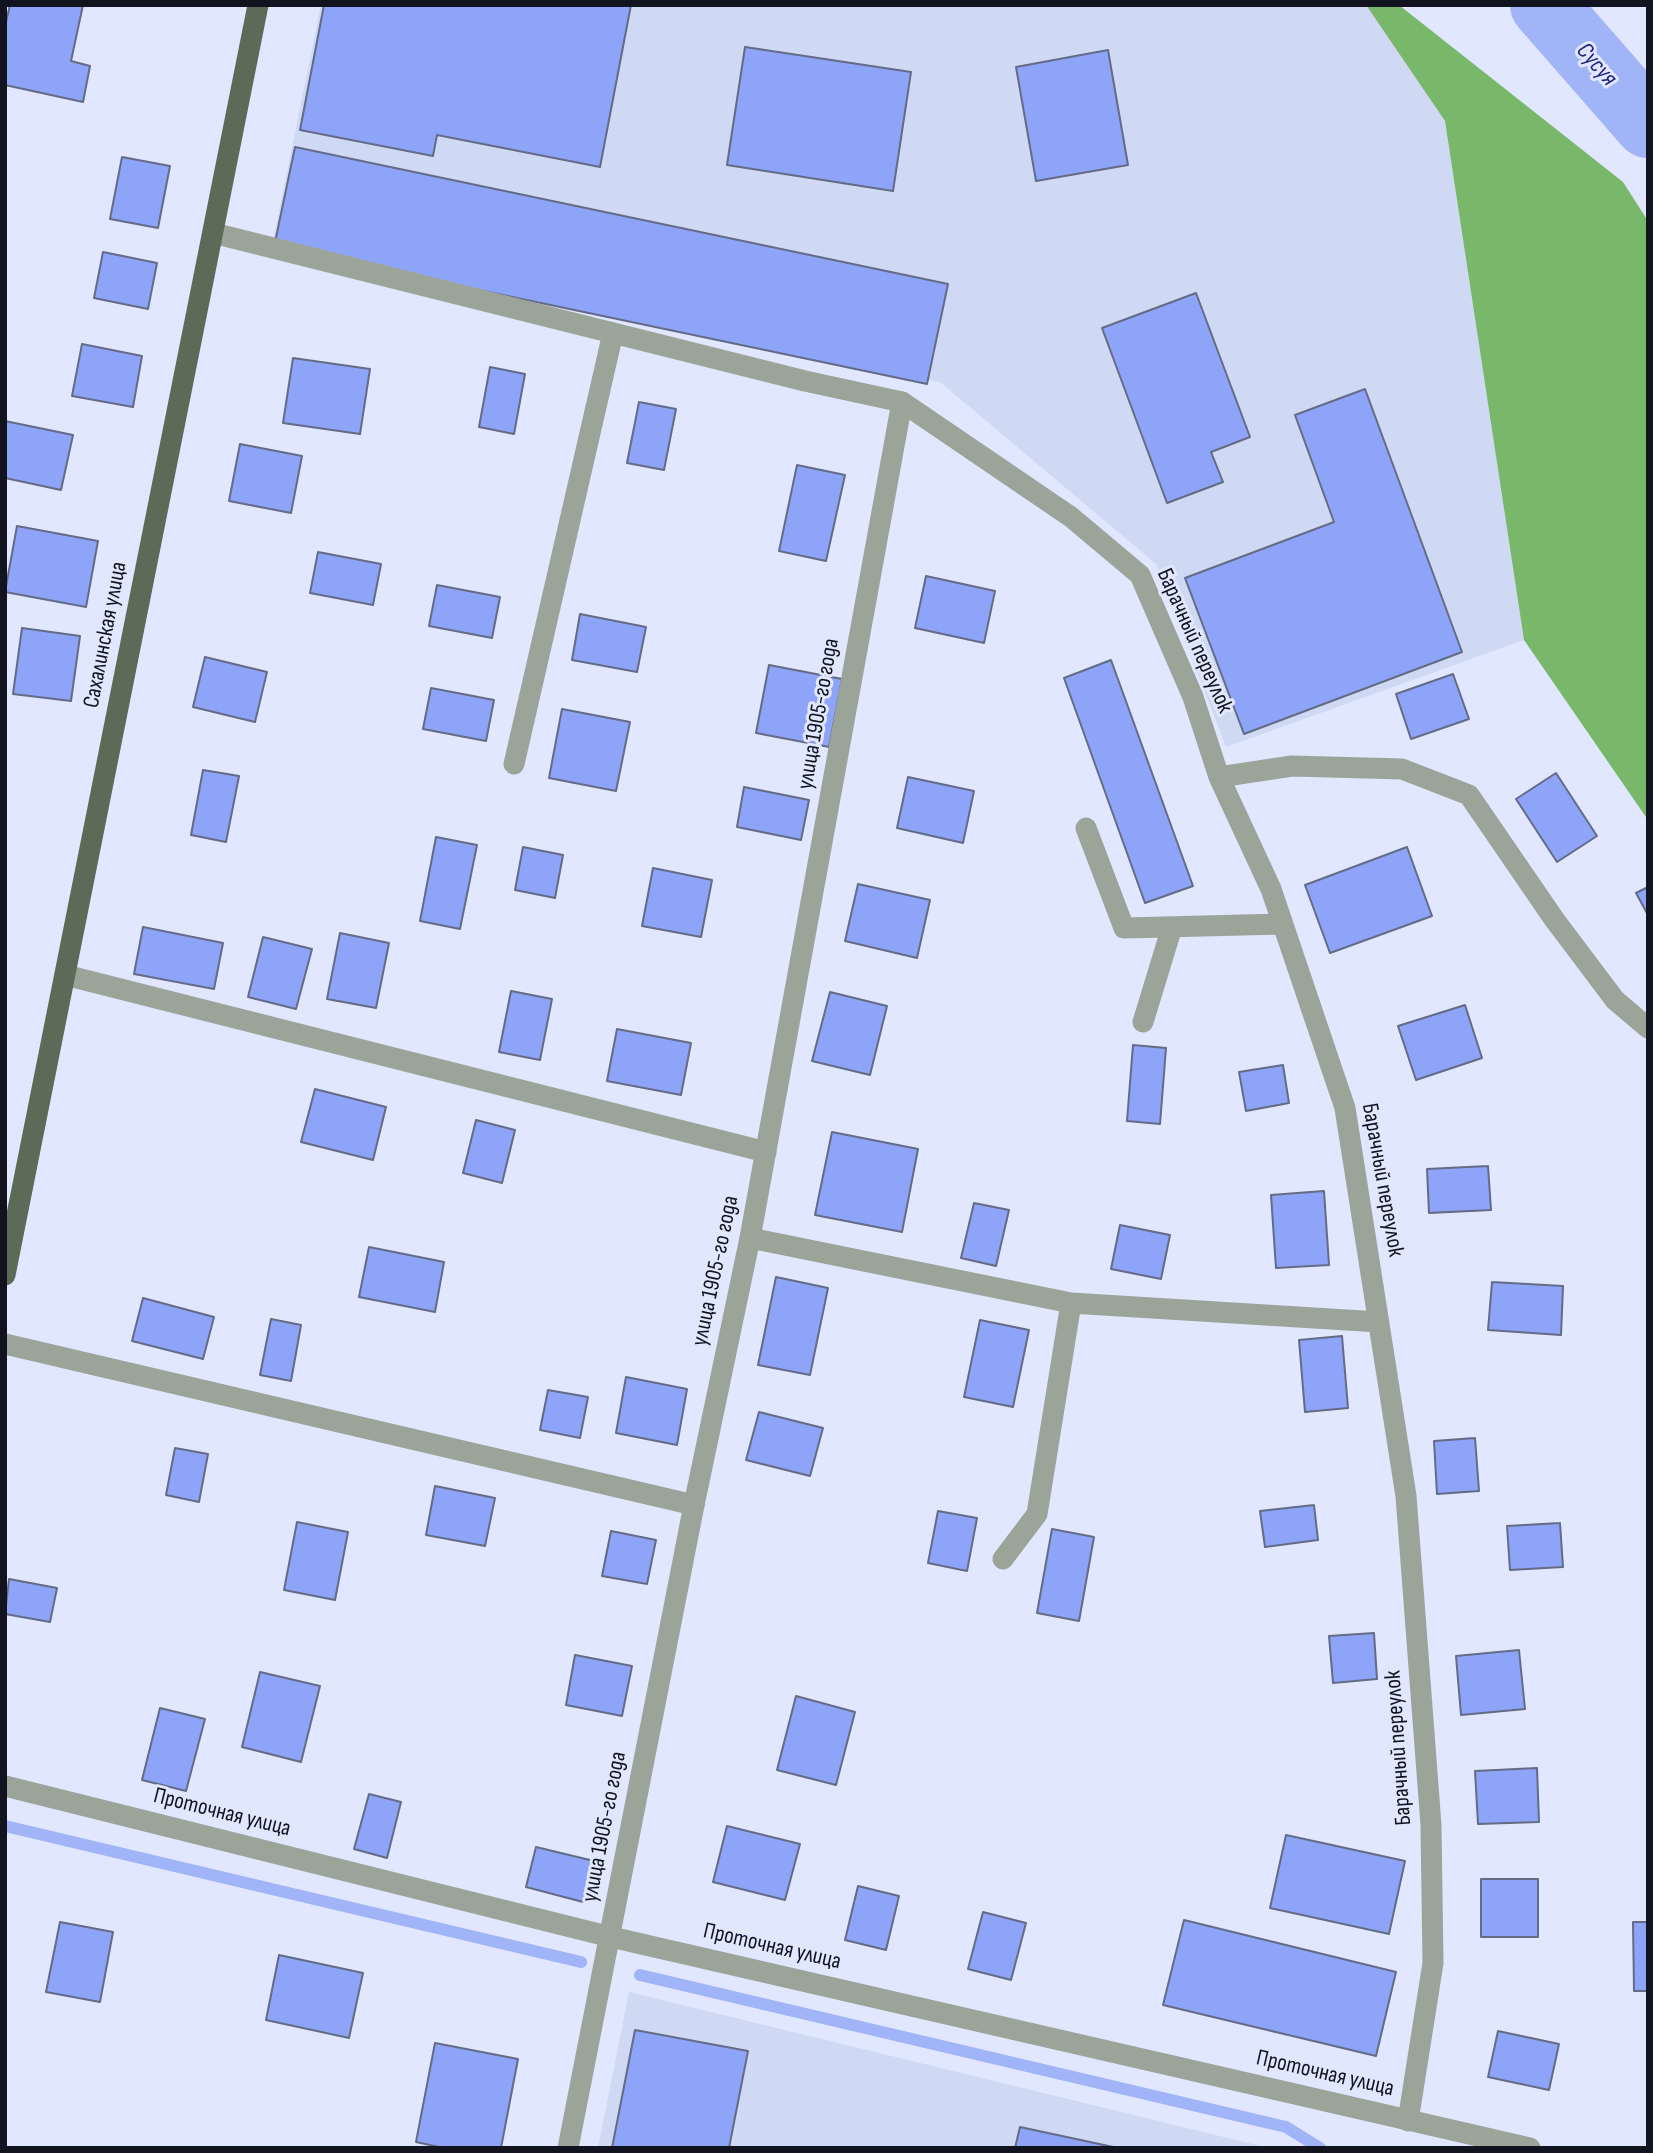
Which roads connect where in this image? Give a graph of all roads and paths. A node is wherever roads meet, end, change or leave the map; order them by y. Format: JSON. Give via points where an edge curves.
{"nodes":[{"id":1,"x":258,"y":5,"type":"edge"},
{"id":2,"x":213,"y":233,"type":"junction"},
{"id":3,"x":613,"y":333,"type":"junction"},
{"id":4,"x":902,"y":402,"type":"junction"},
{"id":5,"x":514,"y":764,"type":"dead end"},
{"id":6,"x":1219,"y":777,"type":"junction"},
{"id":7,"x":1086,"y":828,"type":"dead end"},
{"id":8,"x":1282,"y":924,"type":"junction"},
{"id":9,"x":1172,"y":927,"type":"junction"},
{"id":10,"x":65,"y":975,"type":"junction"},
{"id":11,"x":1143,"y":1022,"type":"dead end"},
{"id":12,"x":1648,"y":1028,"type":"edge"},
{"id":13,"x":766,"y":1152,"type":"junction"},
{"id":14,"x":750,"y":1238,"type":"junction"},
{"id":15,"x":5,"y":1275,"type":"edge"},
{"id":16,"x":1071,"y":1303,"type":"junction"},
{"id":17,"x":1378,"y":1322,"type":"junction"},
{"id":18,"x":5,"y":1344,"type":"edge"},
{"id":19,"x":694,"y":1505,"type":"junction"},
{"id":20,"x":1003,"y":1559,"type":"dead end"},
{"id":21,"x":5,"y":1786,"type":"edge"},
{"id":22,"x":611,"y":1937,"type":"junction"},
{"id":23,"x":1408,"y":2120,"type":"junction"},
{"id":24,"x":568,"y":2148,"type":"edge"},
{"id":25,"x":1530,"y":2148,"type":"edge"}],
"edges":[{"from":1,"to":2,"type":"main road","name":"Сахалинская улица"},
{"from":2,"to":3,"type":"street"},
{"from":2,"to":10,"type":"main road","name":"Сахалинская улица"},
{"from":3,"to":4,"type":"street"},
{"from":3,"to":5,"type":"street"},
{"from":4,"to":6,"type":"street","name":"Барачный переулок","via":[[1071,517],[1140,575],[1193,697]]},
{"from":4,"to":13,"type":"street","name":"улица 1905-го года"},
{"from":6,"to":8,"type":"street","name":"Барачный переулок","via":[[1271,889]]},
{"from":6,"to":12,"type":"street","via":[[1292,766],[1402,769],[1469,795],[1615,1000]]},
{"from":7,"to":9,"type":"street","via":[[1124,928]]},
{"from":8,"to":9,"type":"street"},
{"from":8,"to":17,"type":"street","name":"Барачный переулок","via":[[1345,1108]]},
{"from":9,"to":11,"type":"street"},
{"from":10,"to":13,"type":"street"},
{"from":10,"to":15,"type":"main road","name":"Сахалинская улица"},
{"from":13,"to":14,"type":"street","name":"улица 1905-го года"},
{"from":14,"to":16,"type":"street"},
{"from":14,"to":19,"type":"street","name":"улица 1905-го года"},
{"from":16,"to":17,"type":"street"},
{"from":16,"to":20,"type":"street","via":[[1037,1514]]},
{"from":17,"to":23,"type":"street","name":"Барачный переулок","via":[[1406,1496],[1431,1825],[1433,1962]]},
{"from":18,"to":19,"type":"street"},
{"from":19,"to":22,"type":"street","name":"улица 1905-го года"},
{"from":21,"to":22,"type":"street","name":"Проточная улица"},
{"from":22,"to":23,"type":"street","name":"Проточная улица"},
{"from":22,"to":24,"type":"street","name":"улица 1905-го года"},
{"from":23,"to":25,"type":"street","name":"Проточная улица"}]}
